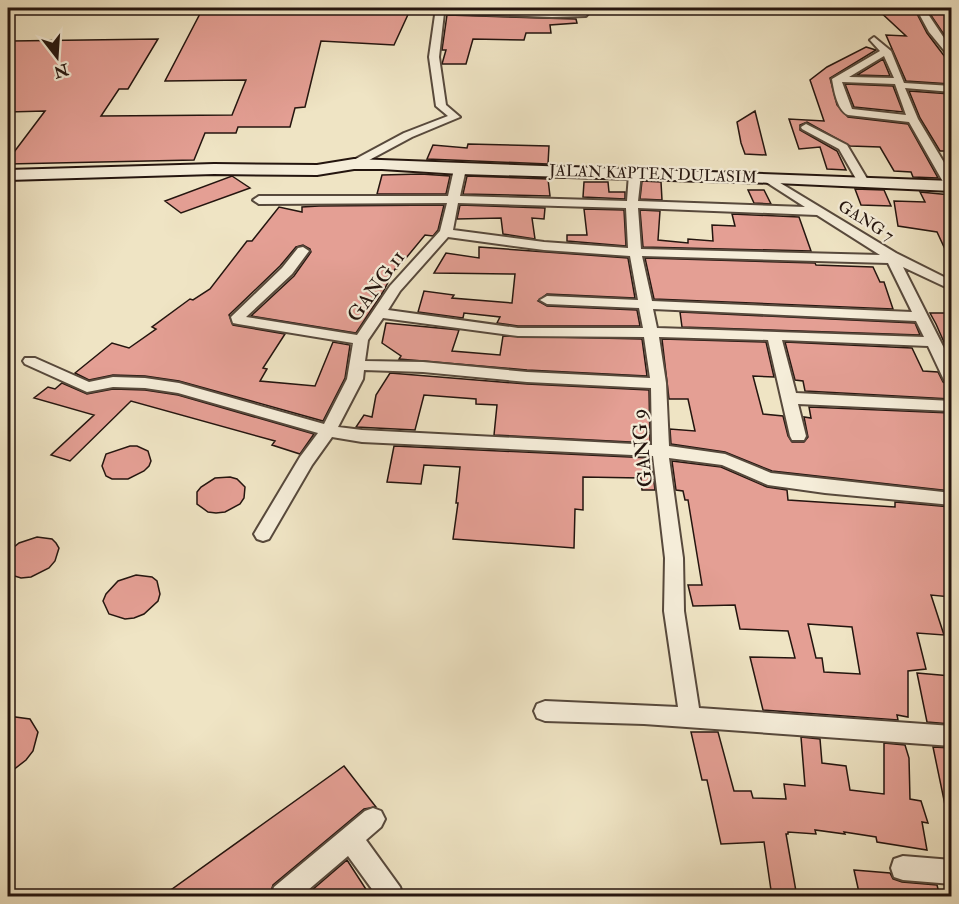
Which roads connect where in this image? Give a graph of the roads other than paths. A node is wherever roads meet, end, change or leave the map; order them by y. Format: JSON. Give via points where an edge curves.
{"nodes":[{"id":1,"x":589,"y":8,"type":"edge"},
{"id":2,"x":920,"y":8,"type":"edge"},
{"id":3,"x":440,"y":9,"type":"edge"},
{"id":4,"x":874,"y":40,"type":"dead end"},
{"id":5,"x":947,"y":43,"type":"edge"},
{"id":6,"x":887,"y":51,"type":"junction"},
{"id":7,"x":951,"y":57,"type":"edge"},
{"id":8,"x":837,"y":79,"type":"junction"},
{"id":9,"x":899,"y":83,"type":"junction"},
{"id":10,"x":951,"y":89,"type":"edge"},
{"id":11,"x":913,"y":119,"type":"junction"},
{"id":12,"x":806,"y":127,"type":"dead end"},
{"id":13,"x":354,"y":164,"type":"junction"},
{"id":14,"x":460,"y":169,"type":"junction"},
{"id":15,"x":635,"y":174,"type":"junction"},
{"id":16,"x":8,"y":175,"type":"edge"},
{"id":17,"x":767,"y":178,"type":"junction"},
{"id":18,"x":863,"y":182,"type":"junction"},
{"id":19,"x":951,"y":186,"type":"edge"},
{"id":20,"x":454,"y":199,"type":"junction"},
{"id":21,"x":259,"y":200,"type":"dead end"},
{"id":22,"x":632,"y":205,"type":"junction"},
{"id":23,"x":819,"y":211,"type":"junction"},
{"id":24,"x":445,"y":233,"type":"junction"},
{"id":25,"x":303,"y":251,"type":"dead end"},
{"id":26,"x":635,"y":251,"type":"junction"},
{"id":27,"x":891,"y":257,"type":"junction"},
{"id":28,"x":951,"y":286,"type":"edge"},
{"id":29,"x":547,"y":300,"type":"dead end"},
{"id":30,"x":646,"y":306,"type":"junction"},
{"id":31,"x":379,"y":313,"type":"junction"},
{"id":32,"x":921,"y":317,"type":"junction"},
{"id":33,"x":651,"y":333,"type":"junction"},
{"id":34,"x":774,"y":336,"type":"junction"},
{"id":35,"x":362,"y":340,"type":"junction"},
{"id":36,"x":933,"y":342,"type":"junction"},
{"id":37,"x":30,"y":362,"type":"dead end"},
{"id":38,"x":358,"y":365,"type":"junction"},
{"id":39,"x":951,"y":380,"type":"edge"},
{"id":40,"x":658,"y":383,"type":"junction"},
{"id":41,"x":789,"y":398,"type":"junction"},
{"id":42,"x":951,"y":406,"type":"edge"},
{"id":43,"x":328,"y":431,"type":"junction"},
{"id":44,"x":798,"y":436,"type":"dead end"},
{"id":45,"x":661,"y":451,"type":"junction"},
{"id":46,"x":951,"y":499,"type":"edge"},
{"id":47,"x":263,"y":534,"type":"dead end"},
{"id":48,"x":545,"y":711,"type":"dead end"},
{"id":49,"x":690,"y":718,"type":"junction"},
{"id":50,"x":951,"y":736,"type":"edge"},
{"id":51,"x":373,"y":819,"type":"dead end"},
{"id":52,"x":351,"y":839,"type":"junction"},
{"id":53,"x":903,"y":868,"type":"dead end"},
{"id":54,"x":951,"y":872,"type":"edge"},
{"id":55,"x":283,"y":897,"type":"edge"},
{"id":56,"x":391,"y":897,"type":"edge"}],
"edges":[{"from":1,"to":3,"type":"street","via":[[584,15],[561,16]]},
{"from":2,"to":5,"type":"street"},
{"from":3,"to":13,"type":"street","via":[[434,70],[441,106],[455,117],[408,135]]},
{"from":4,"to":6,"type":"street"},
{"from":5,"to":7,"type":"street"},
{"from":6,"to":8,"type":"street"},
{"from":6,"to":9,"type":"street"},
{"from":8,"to":9,"type":"street"},
{"from":8,"to":11,"type":"street","via":[[848,112]]},
{"from":9,"to":10,"type":"street"},
{"from":9,"to":11,"type":"street"},
{"from":11,"to":19,"type":"street"},
{"from":12,"to":18,"type":"street","via":[[839,143]]},
{"from":13,"to":14,"type":"main road","name":"JALAN KAPTEN DULASIM"},
{"from":13,"to":16,"type":"main road","name":"JALAN KAPTEN DULASIM","via":[[317,170]]},
{"from":14,"to":15,"type":"main road","name":"JALAN KAPTEN DULASIM"},
{"from":14,"to":20,"type":"street","name":"GANG 11"},
{"from":15,"to":17,"type":"main road","name":"JALAN KAPTEN DULASIM"},
{"from":15,"to":22,"type":"street","name":"GANG 9"},
{"from":17,"to":18,"type":"main road","name":"JALAN KAPTEN DULASIM"},
{"from":17,"to":23,"type":"street","name":"GANG 7"},
{"from":18,"to":19,"type":"main road","name":"JALAN KAPTEN DULASIM"},
{"from":20,"to":21,"type":"street"},
{"from":20,"to":22,"type":"street"},
{"from":20,"to":24,"type":"street","name":"GANG 11"},
{"from":22,"to":23,"type":"street"},
{"from":22,"to":26,"type":"street","name":"GANG 9"},
{"from":23,"to":27,"type":"street","name":"GANG 7"},
{"from":24,"to":26,"type":"street","via":[[578,249]]},
{"from":24,"to":31,"type":"street","name":"GANG 11","via":[[402,280]]},
{"from":25,"to":35,"type":"street","via":[[238,320]]},
{"from":26,"to":27,"type":"street","via":[[758,257]]},
{"from":26,"to":30,"type":"street","name":"GANG 9"},
{"from":27,"to":28,"type":"street"},
{"from":27,"to":32,"type":"street","name":"GANG 7"},
{"from":29,"to":30,"type":"street"},
{"from":30,"to":32,"type":"street"},
{"from":30,"to":33,"type":"street","name":"GANG 9"},
{"from":31,"to":33,"type":"street","via":[[518,332]]},
{"from":31,"to":35,"type":"street","name":"GANG 11"},
{"from":32,"to":36,"type":"street","name":"GANG 7"},
{"from":33,"to":34,"type":"street"},
{"from":33,"to":40,"type":"street","name":"GANG 9"},
{"from":34,"to":36,"type":"street"},
{"from":34,"to":41,"type":"street"},
{"from":35,"to":38,"type":"street","name":"GANG 11"},
{"from":36,"to":39,"type":"street","name":"GANG 7"},
{"from":37,"to":43,"type":"street","via":[[87,387],[113,382],[179,388]]},
{"from":38,"to":40,"type":"street"},
{"from":38,"to":43,"type":"street","name":"GANG 11","via":[[355,379]]},
{"from":40,"to":45,"type":"street","name":"GANG 9"},
{"from":41,"to":42,"type":"street"},
{"from":41,"to":44,"type":"street"},
{"from":43,"to":45,"type":"street"},
{"from":43,"to":47,"type":"street","name":"GANG 11"},
{"from":45,"to":46,"type":"street","via":[[725,460],[768,479]]},
{"from":45,"to":49,"type":"street","name":"GANG 9","via":[[674,558],[674,611]]},
{"from":48,"to":49,"type":"street"},
{"from":49,"to":50,"type":"street"},
{"from":51,"to":52,"type":"street"},
{"from":52,"to":55,"type":"street"},
{"from":52,"to":56,"type":"street"},
{"from":53,"to":54,"type":"street"}]}
